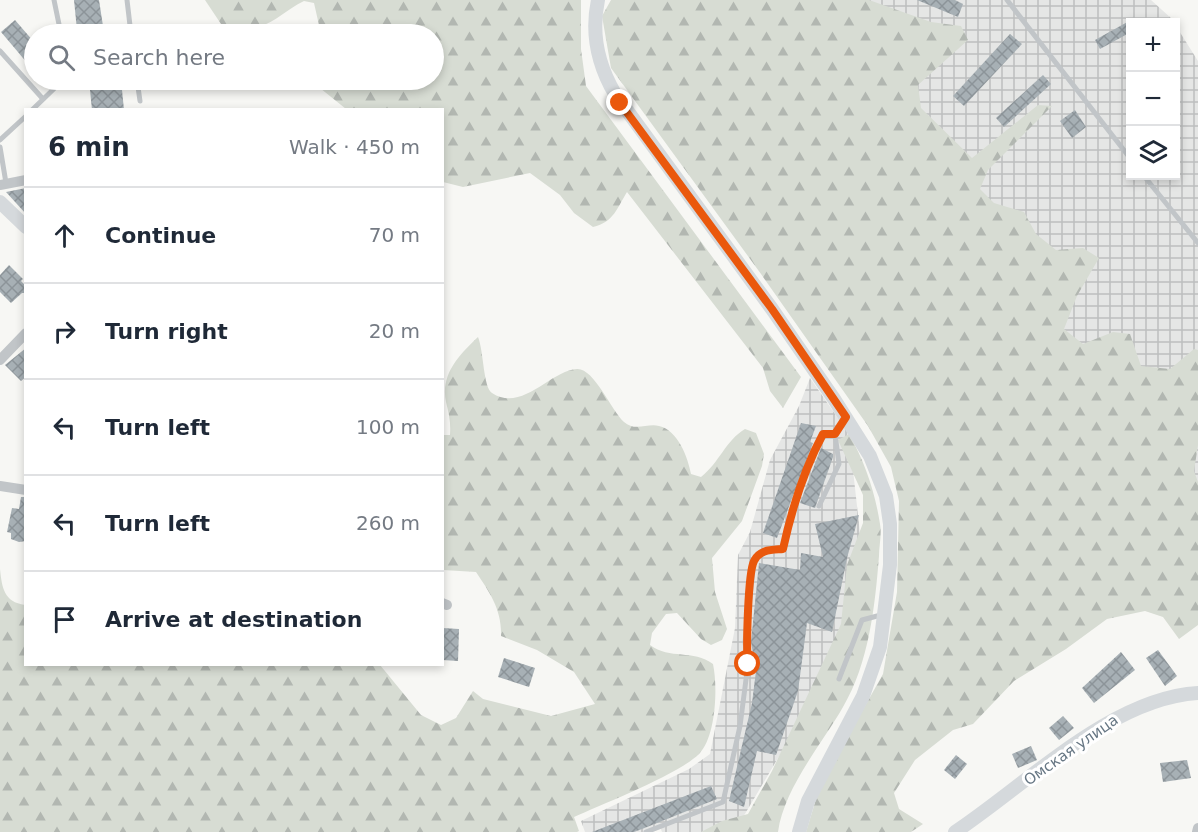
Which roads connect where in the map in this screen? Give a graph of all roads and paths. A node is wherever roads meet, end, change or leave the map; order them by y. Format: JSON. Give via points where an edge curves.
{"nodes":[{"id":1,"x":54,"y":0,"type":"edge"},
{"id":2,"x":128,"y":0,"type":"edge"},
{"id":3,"x":598,"y":0,"type":"edge"},
{"id":4,"x":1007,"y":0,"type":"edge"},
{"id":5,"x":59,"y":24,"type":"edge"},
{"id":6,"x":130,"y":24,"type":"edge"},
{"id":7,"x":0,"y":51,"type":"edge"},
{"id":8,"x":24,"y":78,"type":"edge"},
{"id":9,"x":35,"y":90,"type":"edge"},
{"id":10,"x":52,"y":90,"type":"edge"},
{"id":11,"x":138,"y":90,"type":"edge"},
{"id":12,"x":43,"y":99,"type":"junction"},
{"id":13,"x":140,"y":101,"type":"dead end"},
{"id":14,"x":34,"y":108,"type":"edge"},
{"id":15,"x":24,"y":118,"type":"edge"},
{"id":16,"x":0,"y":140,"type":"edge"},
{"id":17,"x":0,"y":147,"type":"edge"},
{"id":18,"x":1126,"y":152,"type":"edge"},
{"id":19,"x":24,"y":180,"type":"edge"},
{"id":20,"x":1147,"y":180,"type":"edge"},
{"id":21,"x":3,"y":184,"type":"edge"},
{"id":22,"x":0,"y":202,"type":"edge"},
{"id":23,"x":24,"y":225,"type":"edge"},
{"id":24,"x":1198,"y":243,"type":"edge"},
{"id":25,"x":24,"y":335,"type":"edge"},
{"id":26,"x":0,"y":360,"type":"edge"},
{"id":27,"x":846,"y":417,"type":"junction"},
{"id":28,"x":835,"y":434,"type":"junction"},
{"id":29,"x":0,"y":486,"type":"edge"},
{"id":30,"x":24,"y":490,"type":"edge"},
{"id":31,"x":819,"y":506,"type":"dead end"},
{"id":32,"x":886,"y":614,"type":"junction"},
{"id":33,"x":839,"y":679,"type":"dead end"},
{"id":34,"x":1198,"y":693,"type":"edge"},
{"id":35,"x":646,"y":832,"type":"edge"},
{"id":36,"x":799,"y":832,"type":"edge"},
{"id":37,"x":955,"y":832,"type":"edge"}],
"edges":[{"from":1,"to":5,"type":"lane"},
{"from":2,"to":6,"type":"lane"},
{"from":3,"to":27,"type":"main road","via":[[595,25],[599,57],[620,103],[772,309]]},
{"from":4,"to":18,"type":"lane"},
{"from":7,"to":8,"type":"lane"},
{"from":9,"to":12,"type":"lane"},
{"from":10,"to":12,"type":"lane"},
{"from":11,"to":13,"type":"lane"},
{"from":12,"to":14,"type":"lane"},
{"from":15,"to":16,"type":"lane"},
{"from":17,"to":21,"type":"lane"},
{"from":19,"to":21,"type":"street"},
{"from":20,"to":24,"type":"lane"},
{"from":22,"to":23,"type":"main road"},
{"from":25,"to":26,"type":"street"},
{"from":27,"to":28,"type":"lane"},
{"from":27,"to":32,"type":"main road","via":[[870,456],[886,496],[891,533]]},
{"from":28,"to":31,"type":"lane","via":[[839,464]]},
{"from":28,"to":35,"type":"lane","via":[[823,434],[808,463],[783,549],[764,551],[754,561],[742,716],[723,802]]},
{"from":29,"to":30,"type":"street"},
{"from":32,"to":33,"type":"lane","via":[[862,620]]},
{"from":32,"to":36,"type":"main road","via":[[870,680],[808,801]]},
{"from":34,"to":37,"type":"main road","name":"Омская улица","via":[[1164,698],[1125,714]]}]}
